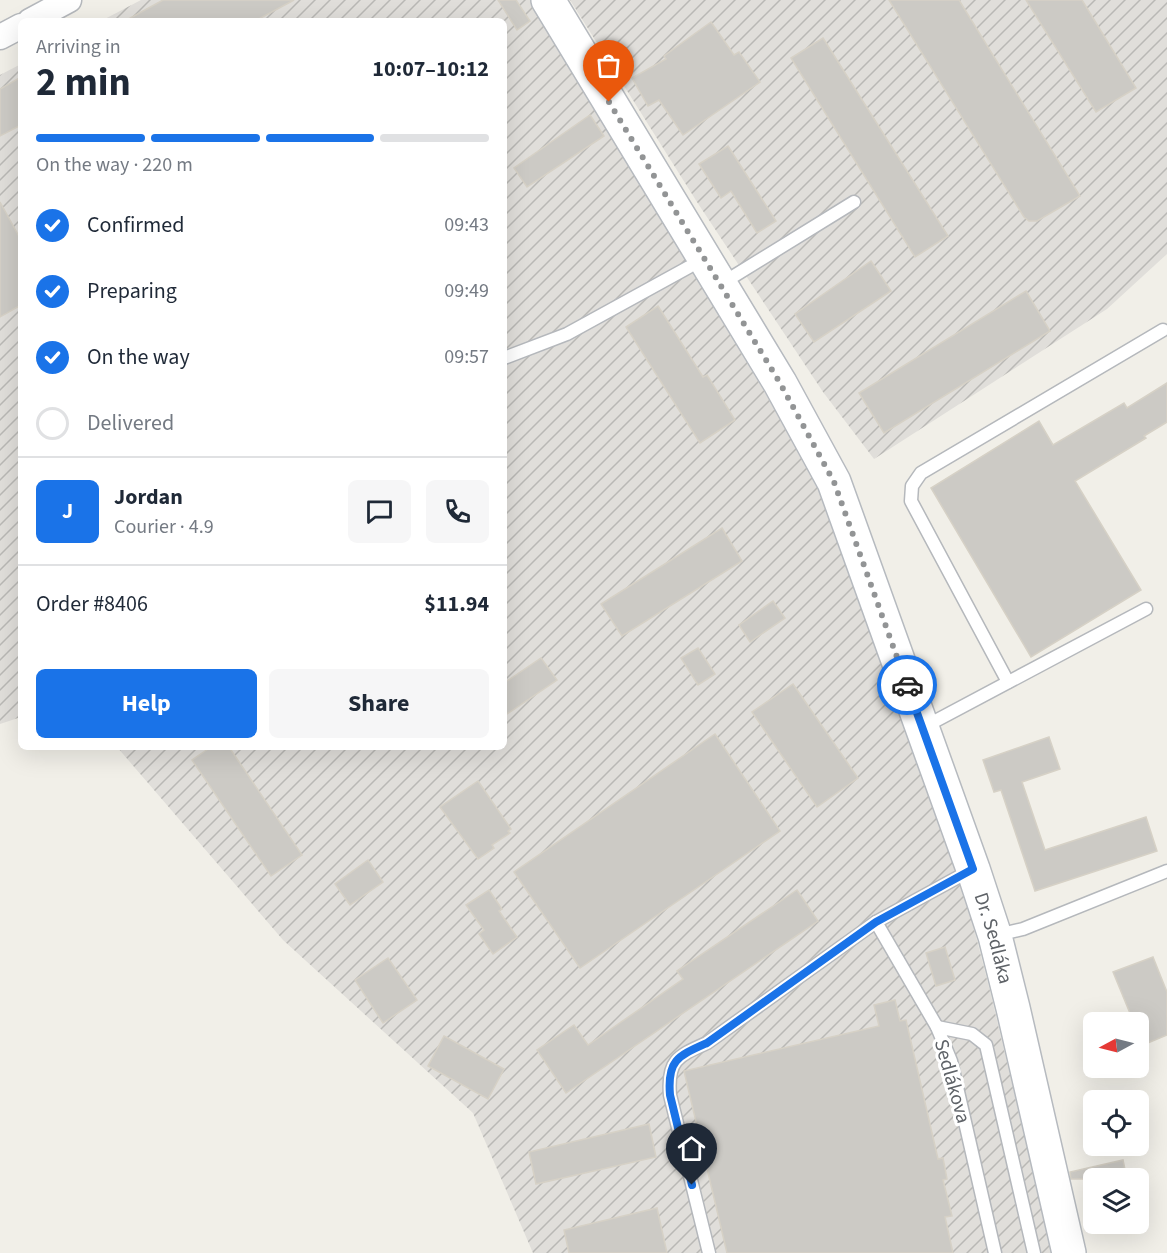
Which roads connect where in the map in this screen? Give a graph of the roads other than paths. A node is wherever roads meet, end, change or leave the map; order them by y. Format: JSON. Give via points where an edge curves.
{"nodes":[{"id":1,"x":69,"y":0,"type":"edge"},
{"id":2,"x":548,"y":0,"type":"edge"},
{"id":3,"x":40,"y":18,"type":"edge"},
{"id":4,"x":18,"y":29,"type":"edge"},
{"id":5,"x":0,"y":38,"type":"edge"},
{"id":6,"x":854,"y":202,"type":"dead end"},
{"id":7,"x":689,"y":267,"type":"dead end"},
{"id":8,"x":720,"y":284,"type":"junction"},
{"id":9,"x":1162,"y":330,"type":"dead end"},
{"id":10,"x":507,"y":357,"type":"edge"},
{"id":11,"x":1146,"y":609,"type":"dead end"},
{"id":12,"x":1008,"y":682,"type":"junction"},
{"id":13,"x":922,"y":727,"type":"junction"},
{"id":14,"x":973,"y":869,"type":"junction"},
{"id":15,"x":1167,"y":871,"type":"edge"},
{"id":16,"x":876,"y":922,"type":"junction"},
{"id":17,"x":994,"y":936,"type":"junction"},
{"id":18,"x":937,"y":1027,"type":"junction"},
{"id":19,"x":709,"y":1253,"type":"edge"},
{"id":20,"x":994,"y":1253,"type":"edge"},
{"id":21,"x":1034,"y":1253,"type":"edge"},
{"id":22,"x":1069,"y":1253,"type":"edge"}],
"edges":[{"from":1,"to":3,"type":"street"},
{"from":2,"to":8,"type":"street","name":"Dr. Sedláka"},
{"from":4,"to":5,"type":"street"},
{"from":6,"to":8,"type":"lane"},
{"from":7,"to":10,"type":"lane","via":[[567,334]]},
{"from":8,"to":13,"type":"street","name":"Dr. Sedláka","via":[[834,482]]},
{"from":9,"to":12,"type":"lane","via":[[921,472],[912,486],[911,501]]},
{"from":11,"to":12,"type":"lane"},
{"from":12,"to":13,"type":"lane"},
{"from":13,"to":14,"type":"street","name":"Dr. Sedláka"},
{"from":14,"to":16,"type":"lane"},
{"from":14,"to":17,"type":"street","name":"Dr. Sedláka"},
{"from":15,"to":17,"type":"lane"},
{"from":16,"to":18,"type":"lane","name":"Sedlákova"},
{"from":16,"to":19,"type":"lane","via":[[707,1043],[682,1054],[671,1066],[670,1095]]},
{"from":17,"to":22,"type":"street","name":"Dr. Sedláka"},
{"from":18,"to":20,"type":"lane","name":"Sedlákova","via":[[951,1061]]},
{"from":18,"to":21,"type":"lane","via":[[972,1034],[986,1045]]}]}
